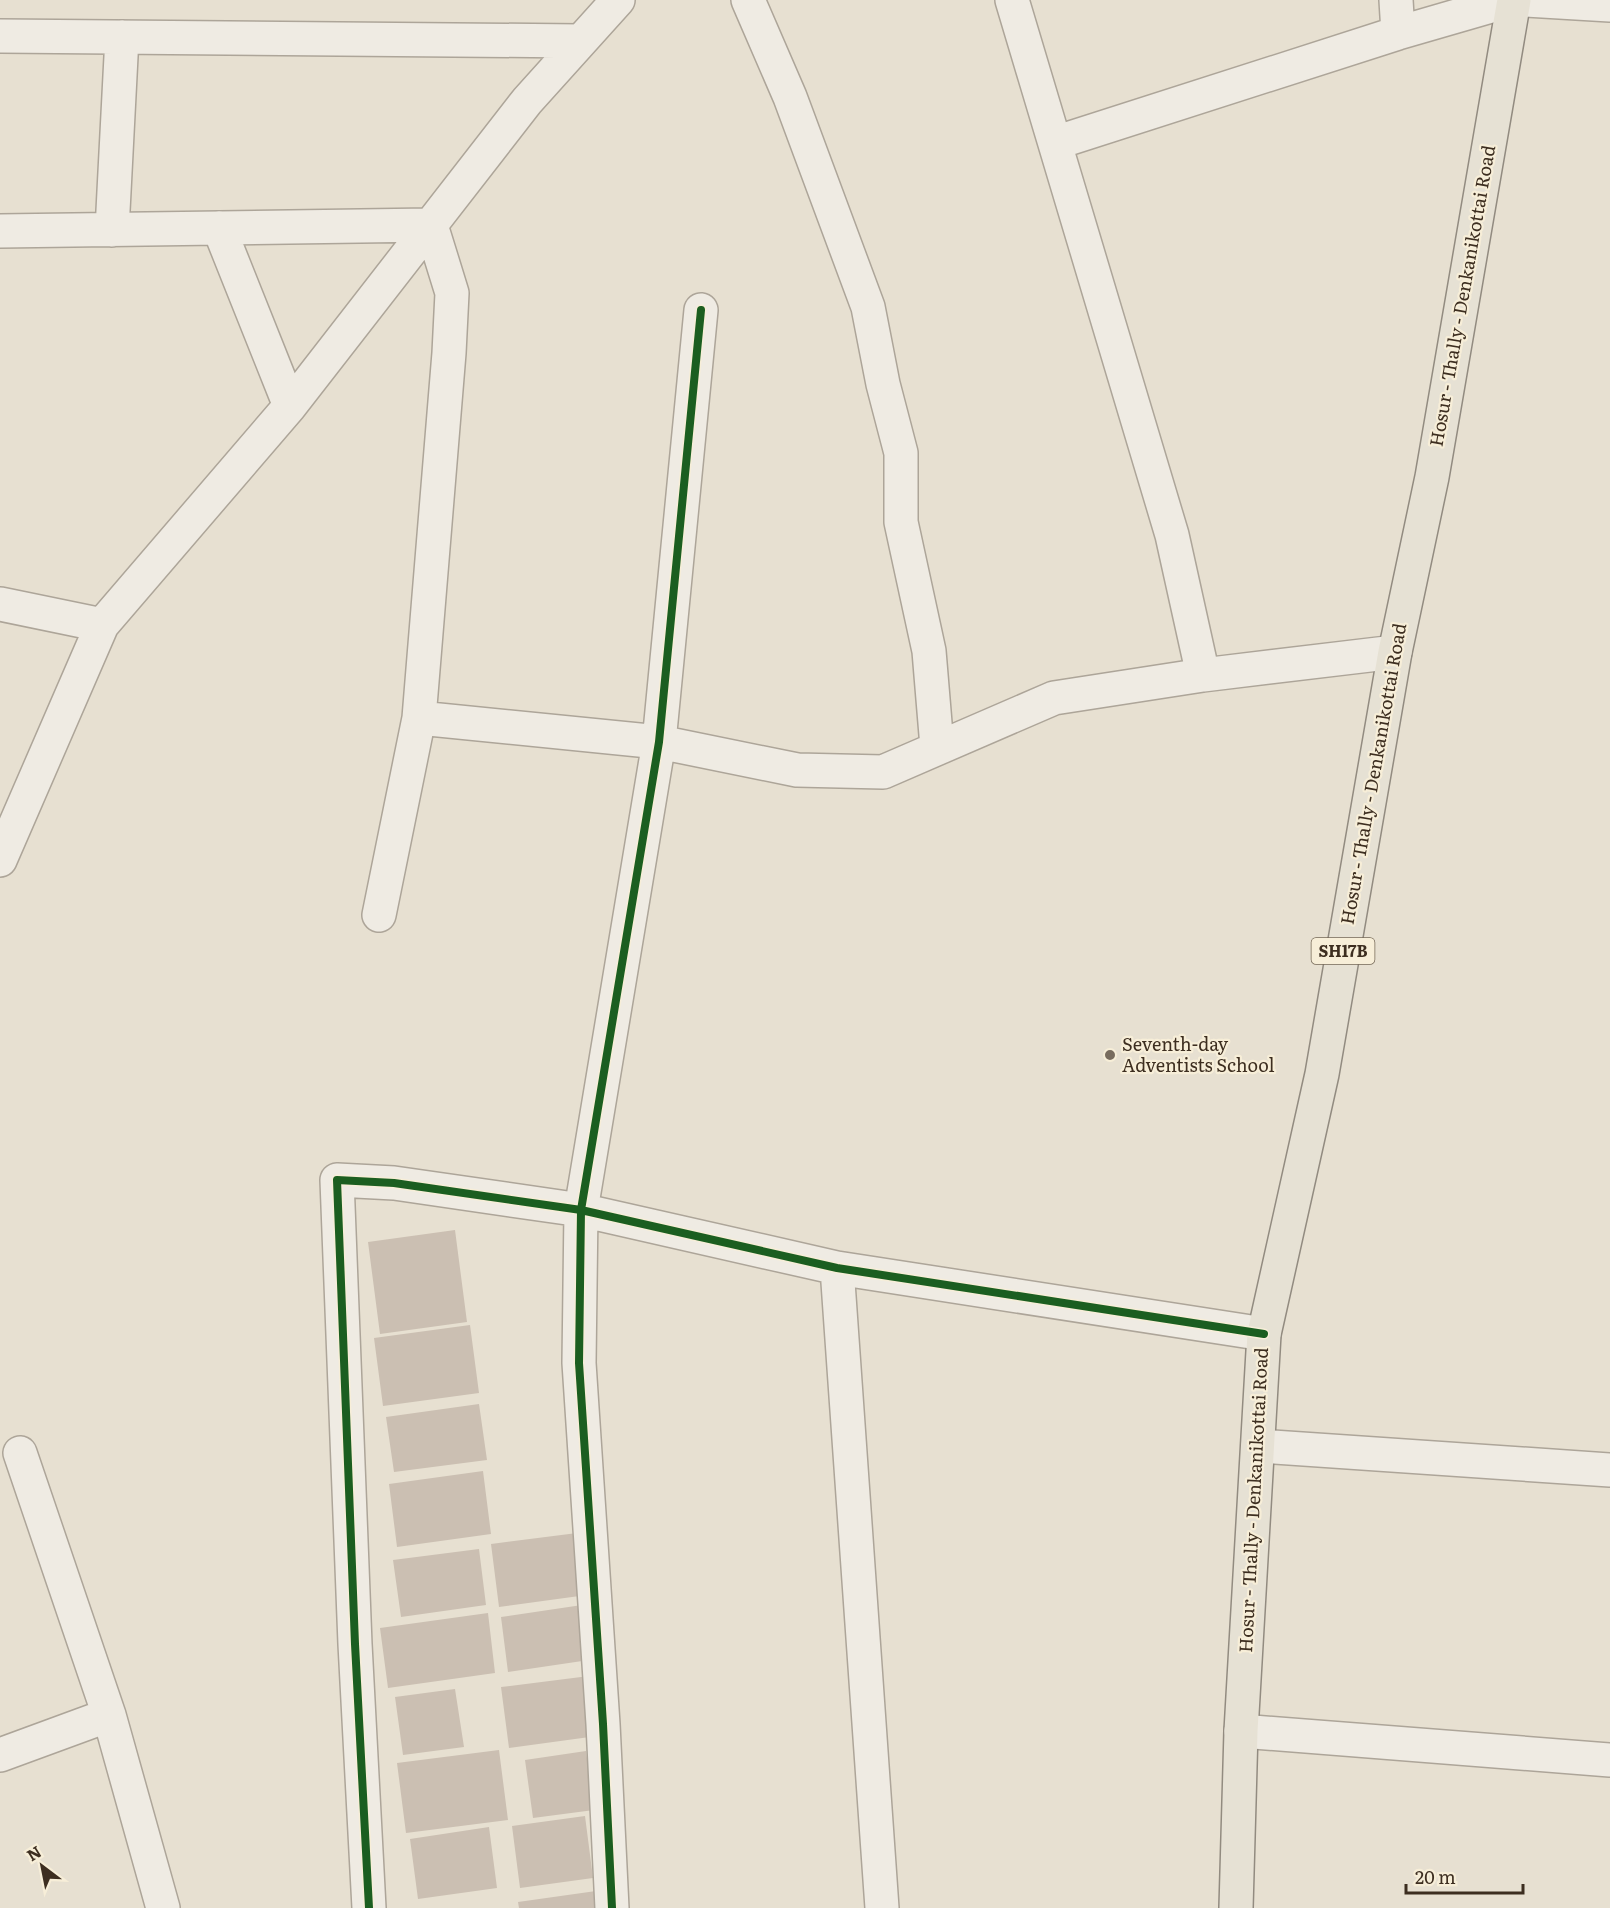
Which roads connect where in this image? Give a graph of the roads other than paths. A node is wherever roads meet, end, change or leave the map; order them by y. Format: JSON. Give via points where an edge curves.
{"nodes":[{"id":1,"x":618,"y":0,"type":"edge"},
{"id":2,"x":1012,"y":0,"type":"edge"},
{"id":3,"x":1396,"y":0,"type":"edge"},
{"id":4,"x":1513,"y":0,"type":"edge"},
{"id":5,"x":1526,"y":0,"type":"edge"},
{"id":6,"x":751,"y":1,"type":"edge"},
{"id":7,"x":1610,"y":5,"type":"edge"},
{"id":8,"x":1398,"y":33,"type":"junction"},
{"id":9,"x":0,"y":36,"type":"edge"},
{"id":10,"x":122,"y":37,"type":"junction"},
{"id":11,"x":581,"y":41,"type":"junction"},
{"id":12,"x":1055,"y":143,"type":"junction"},
{"id":13,"x":431,"y":225,"type":"junction"},
{"id":14,"x":219,"y":228,"type":"junction"},
{"id":15,"x":112,"y":230,"type":"junction"},
{"id":16,"x":0,"y":231,"type":"edge"},
{"id":17,"x":701,"y":310,"type":"dead end"},
{"id":18,"x":290,"y":406,"type":"junction"},
{"id":19,"x":0,"y":604,"type":"edge"},
{"id":20,"x":102,"y":625,"type":"junction"},
{"id":21,"x":1395,"y":652,"type":"junction"},
{"id":22,"x":1203,"y":675,"type":"junction"},
{"id":23,"x":419,"y":718,"type":"junction"},
{"id":24,"x":659,"y":742,"type":"junction"},
{"id":25,"x":937,"y":747,"type":"junction"},
{"id":26,"x":0,"y":860,"type":"edge"},
{"id":27,"x":379,"y":915,"type":"dead end"},
{"id":28,"x":581,"y":1210,"type":"junction"},
{"id":29,"x":837,"y":1268,"type":"junction"},
{"id":30,"x":1264,"y":1334,"type":"junction"},
{"id":31,"x":1258,"y":1446,"type":"junction"},
{"id":32,"x":20,"y":1453,"type":"dead end"},
{"id":33,"x":1610,"y":1470,"type":"edge"},
{"id":34,"x":109,"y":1715,"type":"junction"},
{"id":35,"x":1241,"y":1731,"type":"junction"},
{"id":36,"x":0,"y":1755,"type":"edge"},
{"id":37,"x":1610,"y":1760,"type":"edge"},
{"id":38,"x":163,"y":1908,"type":"edge"},
{"id":39,"x":369,"y":1908,"type":"edge"},
{"id":40,"x":612,"y":1908,"type":"edge"},
{"id":41,"x":882,"y":1908,"type":"edge"},
{"id":42,"x":1236,"y":1908,"type":"edge"}],
"edges":[{"from":1,"to":11,"type":"street"},
{"from":2,"to":12,"type":"street"},
{"from":3,"to":8,"type":"street"},
{"from":4,"to":8,"type":"street"},
{"from":4,"to":21,"type":"main road","name":"Hosur - Thally - Denkanikottai Road","number":"SH17B","via":[[1432,477]]},
{"from":5,"to":7,"type":"street"},
{"from":6,"to":25,"type":"street","via":[[868,307],[901,453],[901,522],[929,651]]},
{"from":8,"to":12,"type":"street"},
{"from":9,"to":10,"type":"street"},
{"from":10,"to":11,"type":"street"},
{"from":10,"to":15,"type":"street"},
{"from":11,"to":13,"type":"street","via":[[527,101]]},
{"from":12,"to":22,"type":"street","via":[[1172,535]]},
{"from":13,"to":14,"type":"street"},
{"from":13,"to":18,"type":"street"},
{"from":13,"to":23,"type":"street","via":[[452,293]]},
{"from":14,"to":15,"type":"street"},
{"from":14,"to":18,"type":"street"},
{"from":15,"to":16,"type":"street"},
{"from":17,"to":24,"type":"street"},
{"from":18,"to":20,"type":"street"},
{"from":19,"to":20,"type":"street"},
{"from":20,"to":26,"type":"street"},
{"from":21,"to":22,"type":"street"},
{"from":21,"to":30,"type":"main road","name":"Hosur - Thally - Denkanikottai Road","number":"SH17B","via":[[1322,1074]]},
{"from":22,"to":25,"type":"street","via":[[1054,698]]},
{"from":23,"to":24,"type":"street"},
{"from":23,"to":27,"type":"street"},
{"from":24,"to":25,"type":"street","via":[[797,770],[883,772]]},
{"from":24,"to":28,"type":"street"},
{"from":28,"to":29,"type":"street"},
{"from":28,"to":39,"type":"street","via":[[394,1183],[337,1180]]},
{"from":28,"to":40,"type":"street","via":[[579,1363]]},
{"from":29,"to":30,"type":"street"},
{"from":29,"to":41,"type":"street"},
{"from":30,"to":31,"type":"main road","name":"Hosur - Thally - Denkanikottai Road","number":"SH17B"},
{"from":31,"to":33,"type":"street"},
{"from":31,"to":35,"type":"main road","name":"Hosur - Thally - Denkanikottai Road","number":"SH17B"},
{"from":32,"to":34,"type":"street"},
{"from":34,"to":36,"type":"street"},
{"from":34,"to":38,"type":"street"},
{"from":35,"to":37,"type":"street"},
{"from":35,"to":42,"type":"main road","name":"Hosur - Thally - Denkanikottai Road","number":"SH17B"}]}
